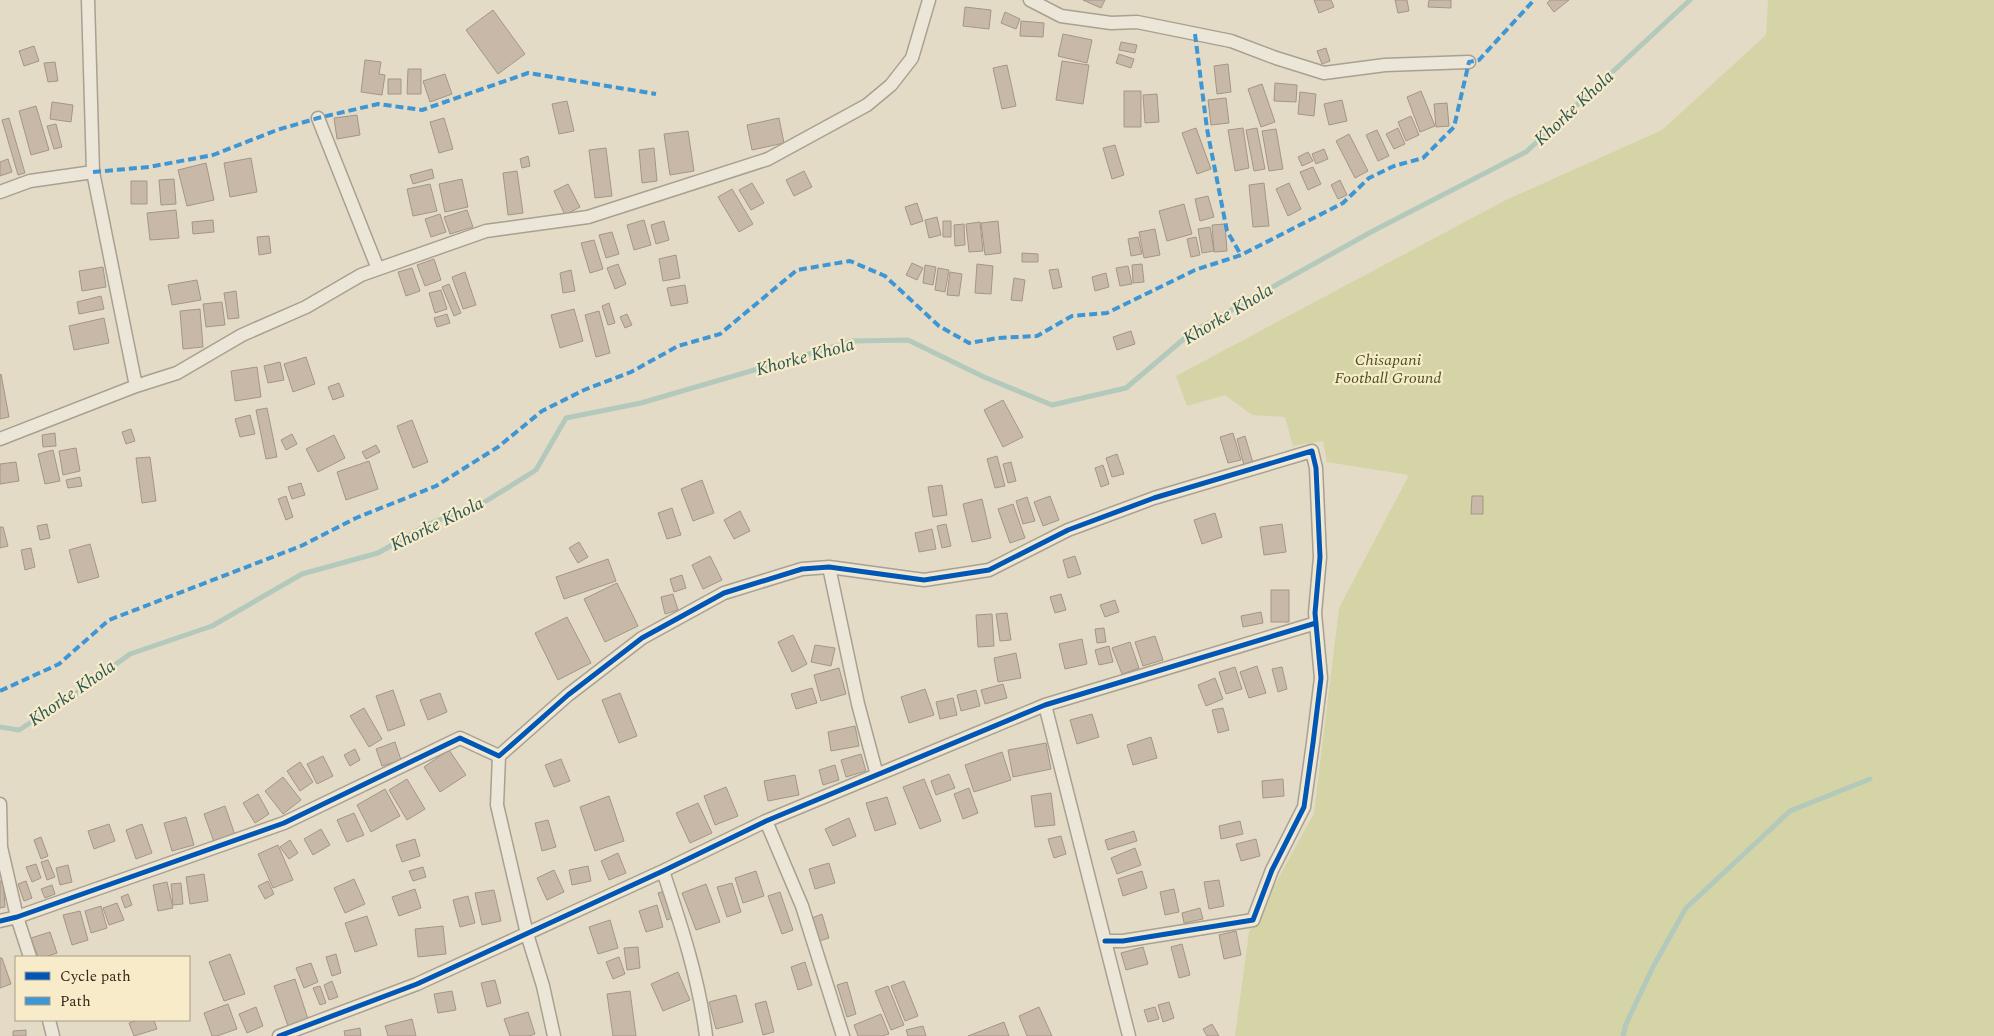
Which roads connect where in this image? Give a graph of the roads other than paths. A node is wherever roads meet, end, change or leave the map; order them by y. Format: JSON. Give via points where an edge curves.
{"nodes":[{"id":1,"x":88,"y":0,"type":"edge"},
{"id":2,"x":929,"y":0,"type":"edge"},
{"id":3,"x":1030,"y":0,"type":"edge"},
{"id":4,"x":1469,"y":62,"type":"dead end"},
{"id":5,"x":318,"y":118,"type":"dead end"},
{"id":6,"x":93,"y":172,"type":"junction"},
{"id":7,"x":0,"y":192,"type":"edge"},
{"id":8,"x":378,"y":269,"type":"junction"},
{"id":9,"x":136,"y":386,"type":"junction"},
{"id":10,"x":0,"y":439,"type":"edge"},
{"id":11,"x":829,"y":567,"type":"junction"},
{"id":12,"x":1316,"y":623,"type":"junction"},
{"id":13,"x":1045,"y":705,"type":"junction"},
{"id":14,"x":499,"y":756,"type":"junction"},
{"id":15,"x":877,"y":775,"type":"junction"},
{"id":16,"x":0,"y":804,"type":"edge"},
{"id":17,"x":766,"y":820,"type":"junction"},
{"id":18,"x":663,"y":871,"type":"junction"},
{"id":19,"x":17,"y":917,"type":"junction"},
{"id":20,"x":0,"y":921,"type":"edge"},
{"id":21,"x":527,"y":934,"type":"junction"},
{"id":22,"x":1105,"y":941,"type":"junction"},
{"id":23,"x":30,"y":956,"type":"edge"},
{"id":24,"x":48,"y":1021,"type":"edge"},
{"id":25,"x":54,"y":1036,"type":"edge"},
{"id":26,"x":279,"y":1036,"type":"edge"},
{"id":27,"x":554,"y":1036,"type":"edge"},
{"id":28,"x":706,"y":1036,"type":"edge"},
{"id":29,"x":843,"y":1036,"type":"edge"},
{"id":30,"x":1130,"y":1036,"type":"edge"}],
"edges":[{"from":1,"to":6,"type":"street"},
{"from":2,"to":8,"type":"street","via":[[912,58],[891,85],[867,105],[768,159],[588,217],[486,231]]},
{"from":3,"to":4,"type":"street","via":[[1061,16],[1111,23],[1137,22],[1231,41],[1324,73],[1385,65]]},
{"from":5,"to":8,"type":"street"},
{"from":6,"to":7,"type":"street","via":[[30,181]]},
{"from":6,"to":9,"type":"street"},
{"from":8,"to":9,"type":"street","via":[[361,275],[306,307],[242,335],[177,373]]},
{"from":9,"to":10,"type":"street"},
{"from":11,"to":12,"type":"street","via":[[924,580],[990,570],[1068,530],[1154,498],[1312,451],[1316,468],[1320,557]]},
{"from":11,"to":14,"type":"street","via":[[802,569],[724,593],[642,638],[568,695]]},
{"from":11,"to":15,"type":"street","via":[[858,704]]},
{"from":12,"to":13,"type":"street"},
{"from":12,"to":22,"type":"street","via":[[1320,678],[1304,807],[1272,870],[1253,920],[1123,941]]},
{"from":13,"to":15,"type":"street"},
{"from":13,"to":22,"type":"street"},
{"from":14,"to":19,"type":"street","via":[[460,738],[284,823]]},
{"from":14,"to":21,"type":"street","via":[[497,805]]},
{"from":15,"to":17,"type":"street"},
{"from":16,"to":19,"type":"street","via":[[1,848]]},
{"from":17,"to":18,"type":"street"},
{"from":17,"to":29,"type":"street","via":[[802,906]]},
{"from":18,"to":21,"type":"street"},
{"from":18,"to":28,"type":"street","via":[[685,938],[702,1005]]},
{"from":19,"to":20,"type":"street"},
{"from":19,"to":23,"type":"street"},
{"from":21,"to":26,"type":"street","via":[[417,984]]},
{"from":21,"to":27,"type":"street"},
{"from":22,"to":30,"type":"street"},
{"from":24,"to":25,"type":"street"}]}
